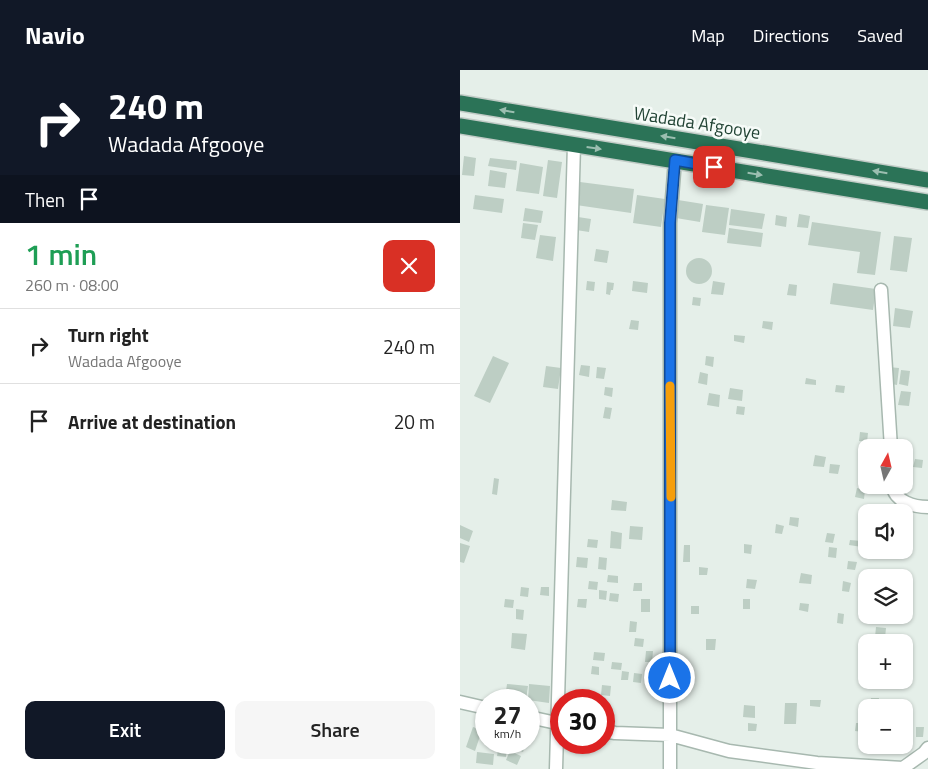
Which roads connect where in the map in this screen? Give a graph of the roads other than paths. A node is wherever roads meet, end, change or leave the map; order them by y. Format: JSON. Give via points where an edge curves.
{"nodes":[{"id":1,"x":460,"y":103,"type":"edge"},
{"id":2,"x":460,"y":126,"type":"edge"},
{"id":3,"x":574,"y":145,"type":"junction"},
{"id":4,"x":675,"y":160,"type":"junction"},
{"id":5,"x":928,"y":180,"type":"edge"},
{"id":6,"x":928,"y":202,"type":"edge"},
{"id":7,"x":881,"y":290,"type":"dead end"},
{"id":8,"x":890,"y":439,"type":"edge"},
{"id":9,"x":897,"y":494,"type":"edge"},
{"id":10,"x":928,"y":507,"type":"edge"},
{"id":11,"x":560,"y":689,"type":"edge"},
{"id":12,"x":460,"y":702,"type":"edge"},
{"id":13,"x":475,"y":705,"type":"edge"},
{"id":14,"x":615,"y":733,"type":"edge"},
{"id":15,"x":670,"y":736,"type":"junction"},
{"id":16,"x":928,"y":748,"type":"edge"},
{"id":17,"x":557,"y":754,"type":"edge"},
{"id":18,"x":556,"y":769,"type":"edge"},
{"id":19,"x":670,"y":769,"type":"edge"},
{"id":20,"x":903,"y":769,"type":"edge"}],
"edges":[{"from":5,"to":1,"type":"highway","name":"Wadada Afgooye","one_way":true},
{"from":2,"to":3,"type":"highway"},
{"from":3,"to":4,"type":"highway","one_way":true},
{"from":3,"to":11,"type":"street"},
{"from":4,"to":6,"type":"highway","one_way":true},
{"from":4,"to":15,"type":"street","via":[[670,223]]},
{"from":7,"to":8,"type":"street"},
{"from":9,"to":10,"type":"street","via":[[914,506]]},
{"from":12,"to":13,"type":"street"},
{"from":14,"to":15,"type":"street"},
{"from":15,"to":19,"type":"street"},
{"from":15,"to":20,"type":"street","via":[[729,751]]},
{"from":16,"to":20,"type":"street"},
{"from":17,"to":18,"type":"street"}]}
